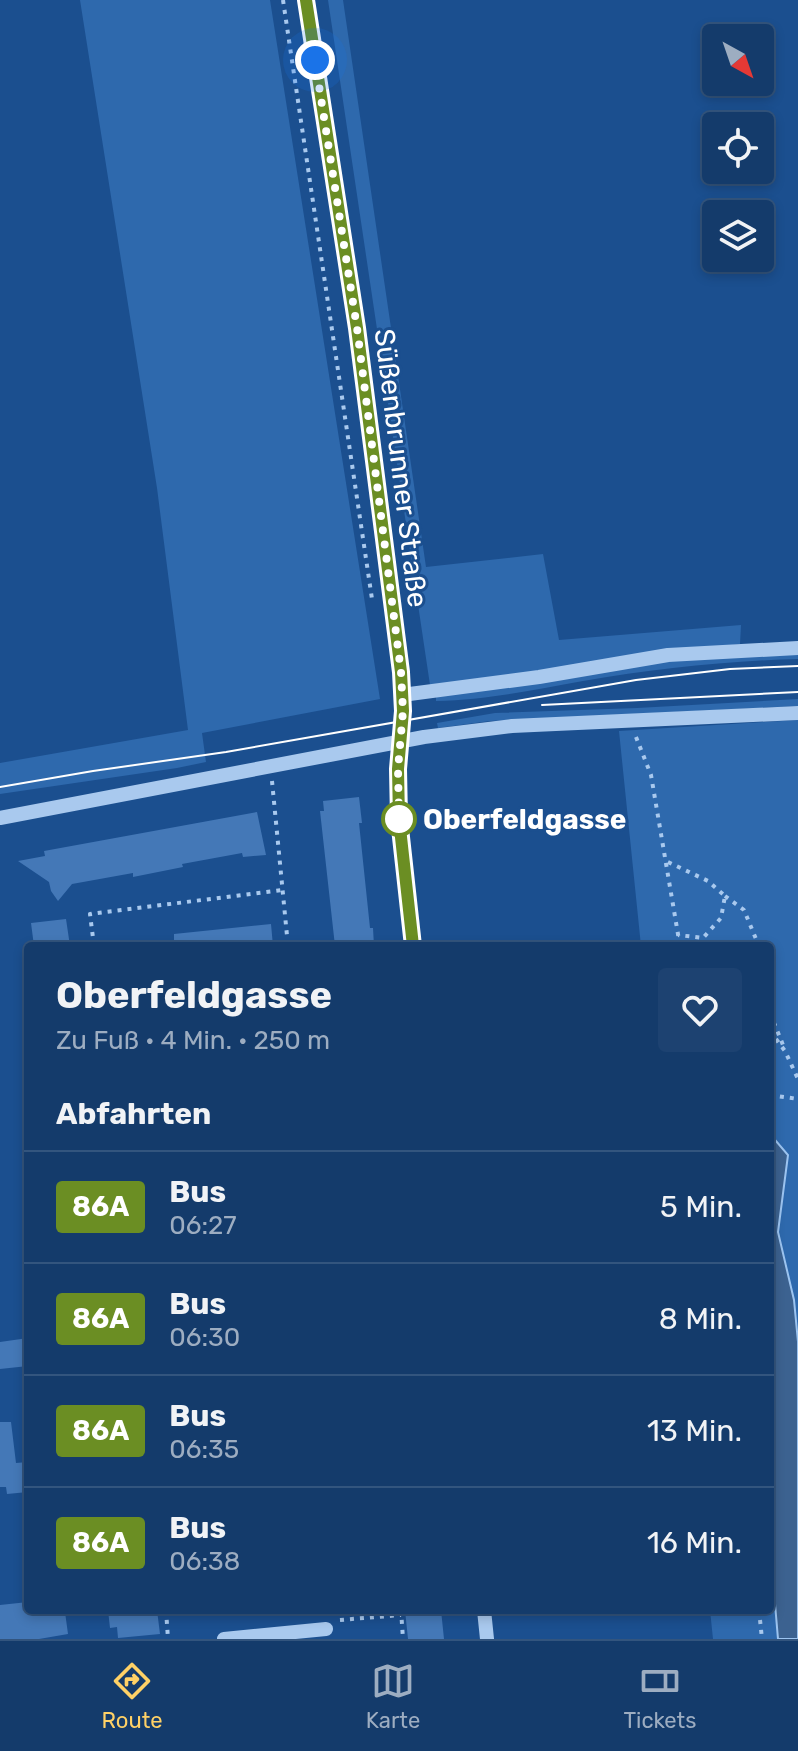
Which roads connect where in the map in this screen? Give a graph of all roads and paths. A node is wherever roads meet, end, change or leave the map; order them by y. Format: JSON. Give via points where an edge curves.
{"nodes":[{"id":1,"x":283,"y":0,"type":"edge"},
{"id":2,"x":306,"y":0,"type":"edge"},
{"id":3,"x":374,"y":608,"type":"dead end"},
{"id":4,"x":798,"y":648,"type":"edge"},
{"id":5,"x":402,"y":695,"type":"junction"},
{"id":6,"x":798,"y":713,"type":"edge"},
{"id":7,"x":629,"y":720,"type":"junction"},
{"id":8,"x":400,"y":742,"type":"junction"},
{"id":9,"x":271,"y":767,"type":"junction"},
{"id":10,"x":0,"y":818,"type":"edge"},
{"id":11,"x":667,"y":862,"type":"junction"},
{"id":12,"x":282,"y":890,"type":"junction"},
{"id":13,"x":725,"y":896,"type":"junction"},
{"id":14,"x":678,"y":935,"type":"junction"},
{"id":15,"x":703,"y":938,"type":"junction"},
{"id":16,"x":94,"y":942,"type":"edge"},
{"id":17,"x":288,"y":942,"type":"edge"},
{"id":18,"x":413,"y":942,"type":"edge"},
{"id":19,"x":679,"y":942,"type":"edge"},
{"id":20,"x":704,"y":942,"type":"edge"},
{"id":21,"x":756,"y":942,"type":"edge"},
{"id":22,"x":774,"y":1023,"type":"edge"},
{"id":23,"x":774,"y":1036,"type":"edge"},
{"id":24,"x":785,"y":1051,"type":"junction"},
{"id":25,"x":798,"y":1079,"type":"edge"},
{"id":26,"x":774,"y":1096,"type":"edge"},
{"id":27,"x":798,"y":1099,"type":"edge"},
{"id":28,"x":166,"y":1614,"type":"edge"},
{"id":29,"x":390,"y":1614,"type":"edge"},
{"id":30,"x":401,"y":1614,"type":"edge"},
{"id":31,"x":484,"y":1614,"type":"edge"},
{"id":32,"x":759,"y":1614,"type":"edge"},
{"id":33,"x":332,"y":1625,"type":"joint"},
{"id":34,"x":168,"y":1639,"type":"edge"},
{"id":35,"x":224,"y":1639,"type":"edge"},
{"id":36,"x":403,"y":1639,"type":"edge"},
{"id":37,"x":487,"y":1639,"type":"edge"},
{"id":38,"x":762,"y":1639,"type":"edge"}],
"edges":[{"from":1,"to":3,"type":"path"},
{"from":2,"to":5,"type":"street","name":"Süßenbrunner Straße","via":[[357,328]]},
{"from":4,"to":5,"type":"street","via":[[668,655]]},
{"from":5,"to":8,"type":"street","name":"Süßenbrunner Straße"},
{"from":6,"to":7,"type":"street"},
{"from":7,"to":8,"type":"street","via":[[512,726]]},
{"from":7,"to":11,"type":"path","via":[[651,775]]},
{"from":8,"to":9,"type":"street"},
{"from":8,"to":18,"type":"street","name":"Süßenbrunner Straße","via":[[399,819]]},
{"from":9,"to":10,"type":"street"},
{"from":9,"to":12,"type":"path"},
{"from":11,"to":13,"type":"path","via":[[708,881]]},
{"from":11,"to":14,"type":"path"},
{"from":12,"to":16,"type":"path","via":[[90,914]]},
{"from":12,"to":17,"type":"path"},
{"from":13,"to":15,"type":"path","via":[[721,918]]},
{"from":13,"to":21,"type":"path","via":[[744,910]]},
{"from":14,"to":15,"type":"path"},
{"from":14,"to":19,"type":"path"},
{"from":15,"to":20,"type":"path"},
{"from":22,"to":24,"type":"path"},
{"from":23,"to":24,"type":"path"},
{"from":24,"to":25,"type":"path"},
{"from":26,"to":27,"type":"path"},
{"from":28,"to":34,"type":"path"},
{"from":29,"to":33,"type":"path"},
{"from":30,"to":36,"type":"path"},
{"from":31,"to":37,"type":"street"},
{"from":32,"to":38,"type":"path"},
{"from":33,"to":35,"type":"street"}]}
